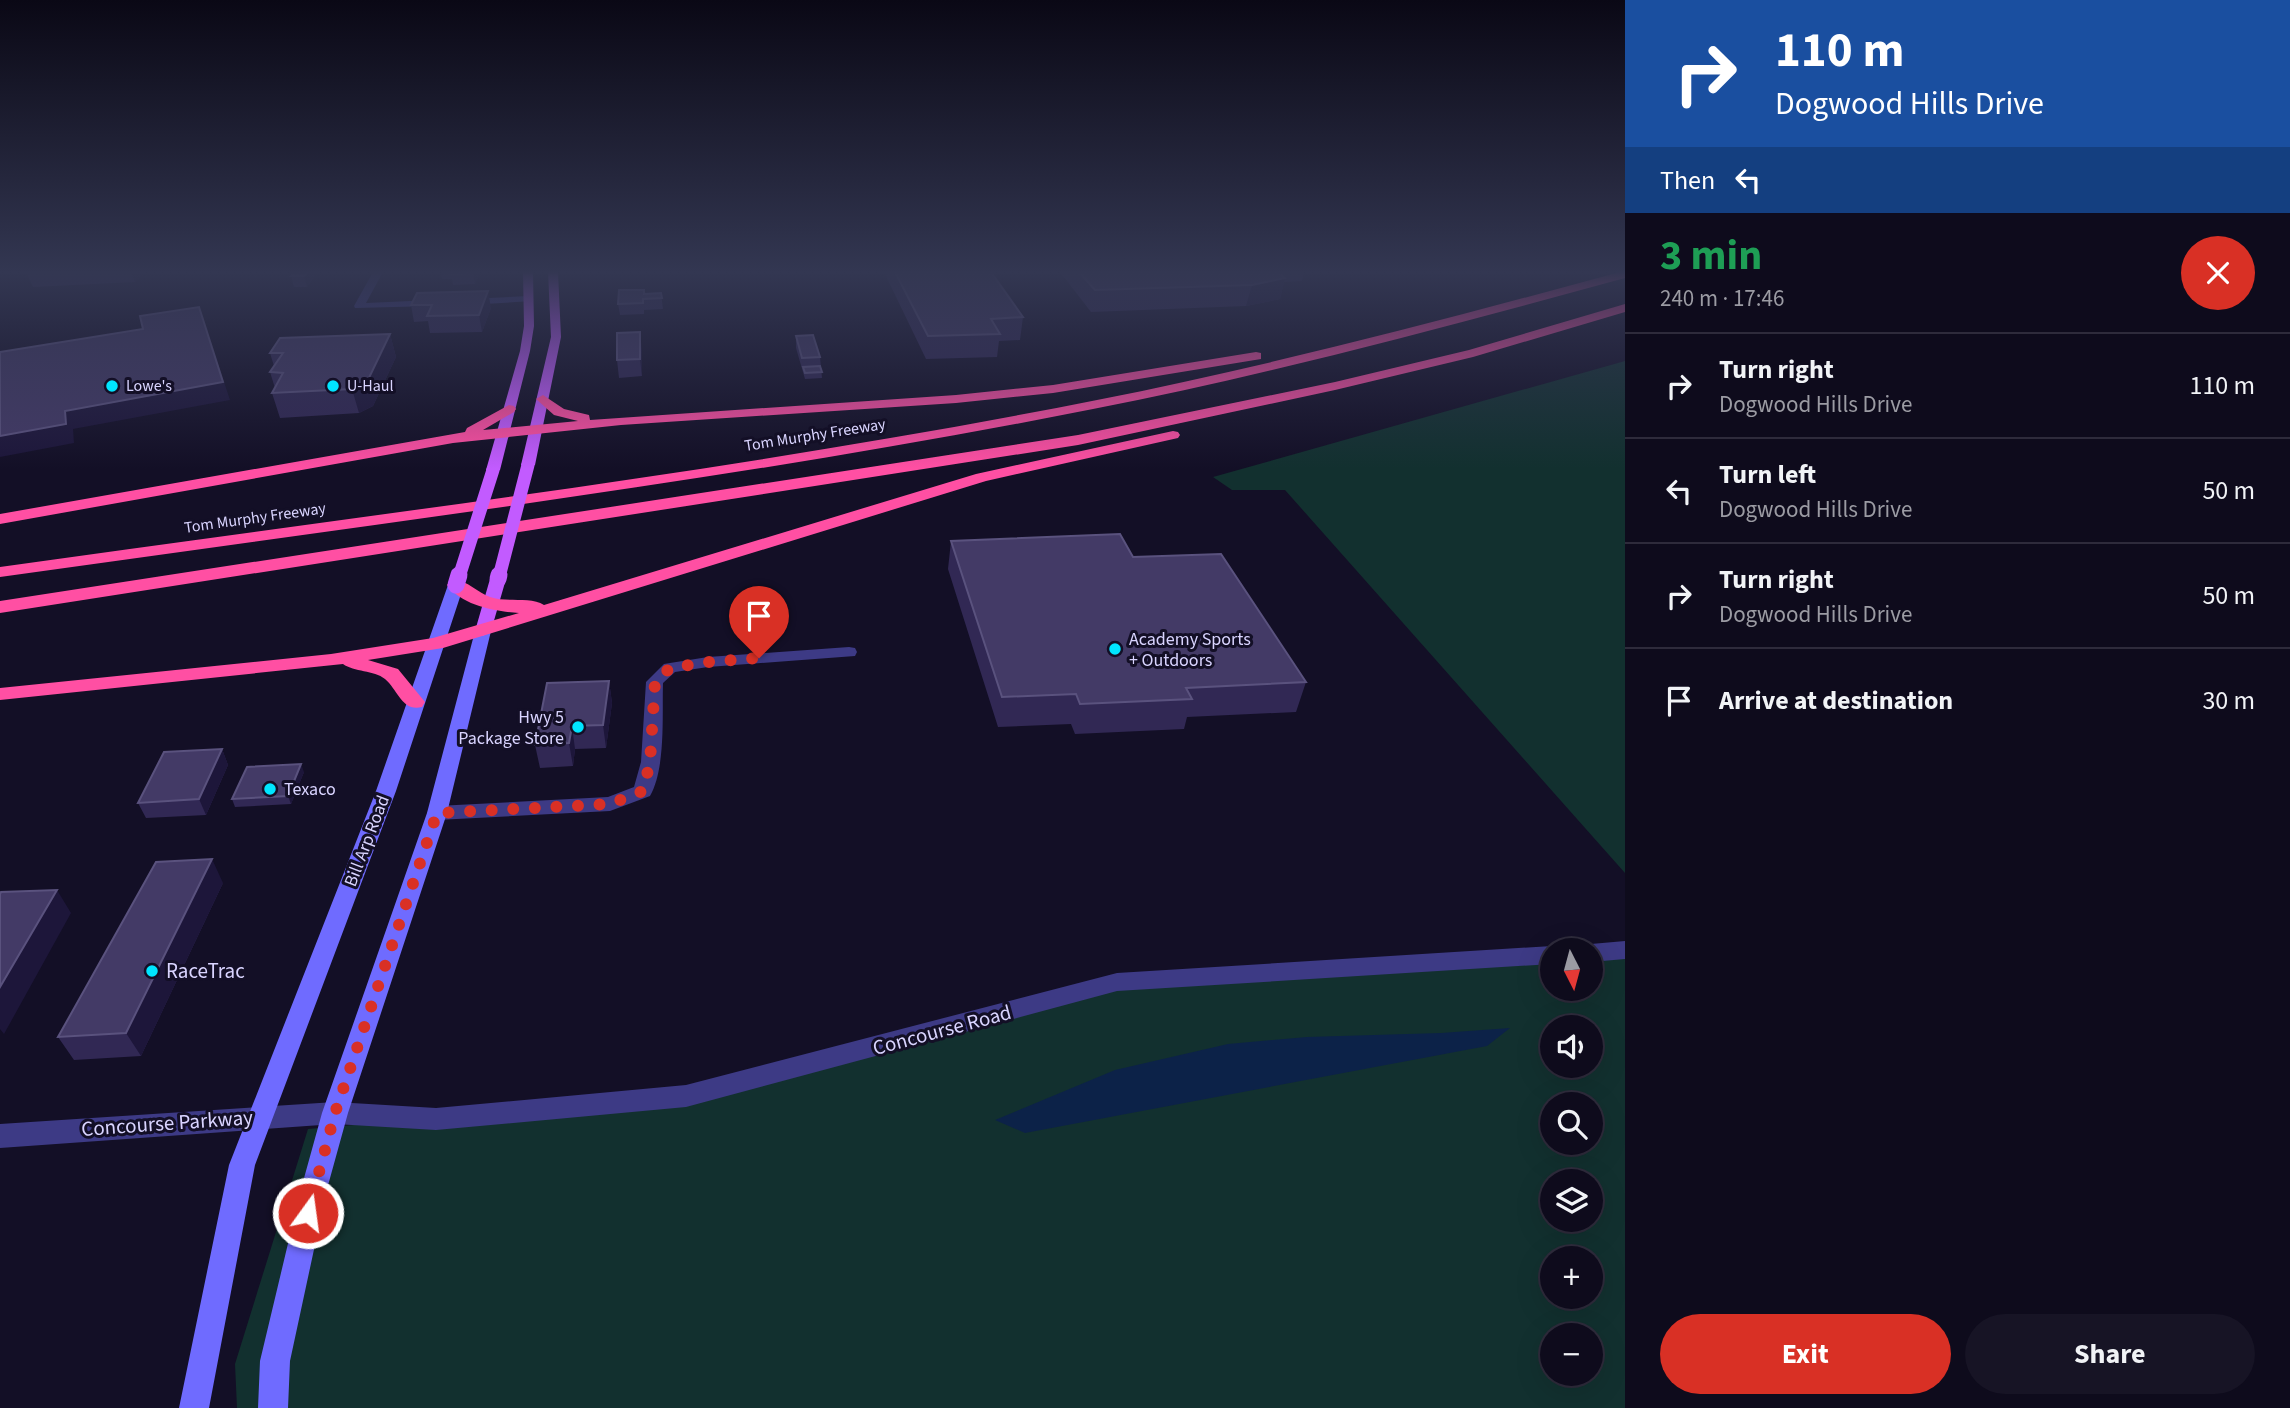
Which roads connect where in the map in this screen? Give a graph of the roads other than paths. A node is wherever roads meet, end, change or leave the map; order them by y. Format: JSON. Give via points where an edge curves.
{"nodes":[{"id":1,"x":527,"y":338,"type":"edge"},
{"id":2,"x":556,"y":338,"type":"edge"},
{"id":3,"x":1380,"y":338,"type":"edge"},
{"id":4,"x":1386,"y":338,"type":"edge"},
{"id":5,"x":1525,"y":338,"type":"edge"},
{"id":6,"x":1473,"y":353,"type":"junction"},
{"id":7,"x":543,"y":400,"type":"junction"},
{"id":8,"x":509,"y":409,"type":"junction"},
{"id":9,"x":621,"y":421,"type":"junction"},
{"id":10,"x":537,"y":428,"type":"junction"},
{"id":11,"x":503,"y":433,"type":"junction"},
{"id":12,"x":453,"y":438,"type":"junction"},
{"id":13,"x":0,"y":519,"type":"edge"},
{"id":14,"x":0,"y":572,"type":"edge"},
{"id":15,"x":456,"y":585,"type":"junction"},
{"id":16,"x":491,"y":604,"type":"junction"},
{"id":17,"x":552,"y":606,"type":"junction"},
{"id":18,"x":0,"y":607,"type":"edge"},
{"id":19,"x":483,"y":631,"type":"junction"},
{"id":20,"x":436,"y":644,"type":"junction"},
{"id":21,"x":849,"y":652,"type":"dead end"},
{"id":22,"x":331,"y":660,"type":"junction"},
{"id":23,"x":0,"y":694,"type":"edge"},
{"id":24,"x":415,"y":702,"type":"junction"},
{"id":25,"x":437,"y":813,"type":"junction"},
{"id":26,"x":1625,"y":950,"type":"edge"},
{"id":27,"x":1603,"y":952,"type":"edge"},
{"id":28,"x":1540,"y":956,"type":"edge"},
{"id":29,"x":335,"y":1113,"type":"junction"},
{"id":30,"x":262,"y":1116,"type":"junction"},
{"id":31,"x":0,"y":1136,"type":"edge"},
{"id":32,"x":194,"y":1408,"type":"edge"},
{"id":33,"x":273,"y":1408,"type":"edge"}],
"edges":[{"from":1,"to":8,"type":"main road","name":"Bill Arp Road"},
{"from":2,"to":7,"type":"main road"},
{"from":3,"to":9,"type":"highway","via":[[1006,394]]},
{"from":4,"to":14,"type":"highway","name":"Tom Murphy Freeway","via":[[1020,419],[597,486]]},
{"from":5,"to":6,"type":"highway"},
{"from":6,"to":17,"type":"highway","via":[[1440,369],[1343,396],[982,477]]},
{"from":6,"to":18,"type":"highway","via":[[1078,440]]},
{"from":7,"to":9,"type":"highway","via":[[569,415]]},
{"from":7,"to":10,"type":"main road"},
{"from":8,"to":11,"type":"main road","name":"Bill Arp Road"},
{"from":8,"to":12,"type":"highway"},
{"from":9,"to":10,"type":"highway"},
{"from":10,"to":11,"type":"highway"},
{"from":10,"to":16,"type":"main road","bridge":true},
{"from":11,"to":12,"type":"highway"},
{"from":11,"to":15,"type":"main road","name":"Bill Arp Road","bridge":true},
{"from":12,"to":13,"type":"highway"},
{"from":15,"to":16,"type":"highway"},
{"from":15,"to":20,"type":"main road","name":"Bill Arp Road"},
{"from":16,"to":17,"type":"highway"},
{"from":16,"to":19,"type":"main road"},
{"from":17,"to":19,"type":"highway"},
{"from":19,"to":20,"type":"highway"},
{"from":19,"to":25,"type":"main road"},
{"from":20,"to":22,"type":"highway"},
{"from":20,"to":24,"type":"main road","name":"Bill Arp Road"},
{"from":21,"to":25,"type":"street","via":[[670,668],[655,682],[650,762],[643,791],[610,804]]},
{"from":22,"to":23,"type":"highway"},
{"from":22,"to":24,"type":"highway","via":[[391,673]]},
{"from":24,"to":30,"type":"main road","name":"Bill Arp Road","via":[[386,791]]},
{"from":25,"to":29,"type":"main road"},
{"from":26,"to":27,"type":"street"},
{"from":28,"to":29,"type":"street","name":"Concourse Road","via":[[1117,982],[686,1096],[436,1119]]},
{"from":29,"to":30,"type":"street","name":"Concourse Parkway"},
{"from":29,"to":33,"type":"main road","via":[[275,1361]]},
{"from":30,"to":31,"type":"street","name":"Concourse Parkway"},
{"from":30,"to":32,"type":"main road","name":"Bill Arp Road","via":[[242,1166]]}]}
